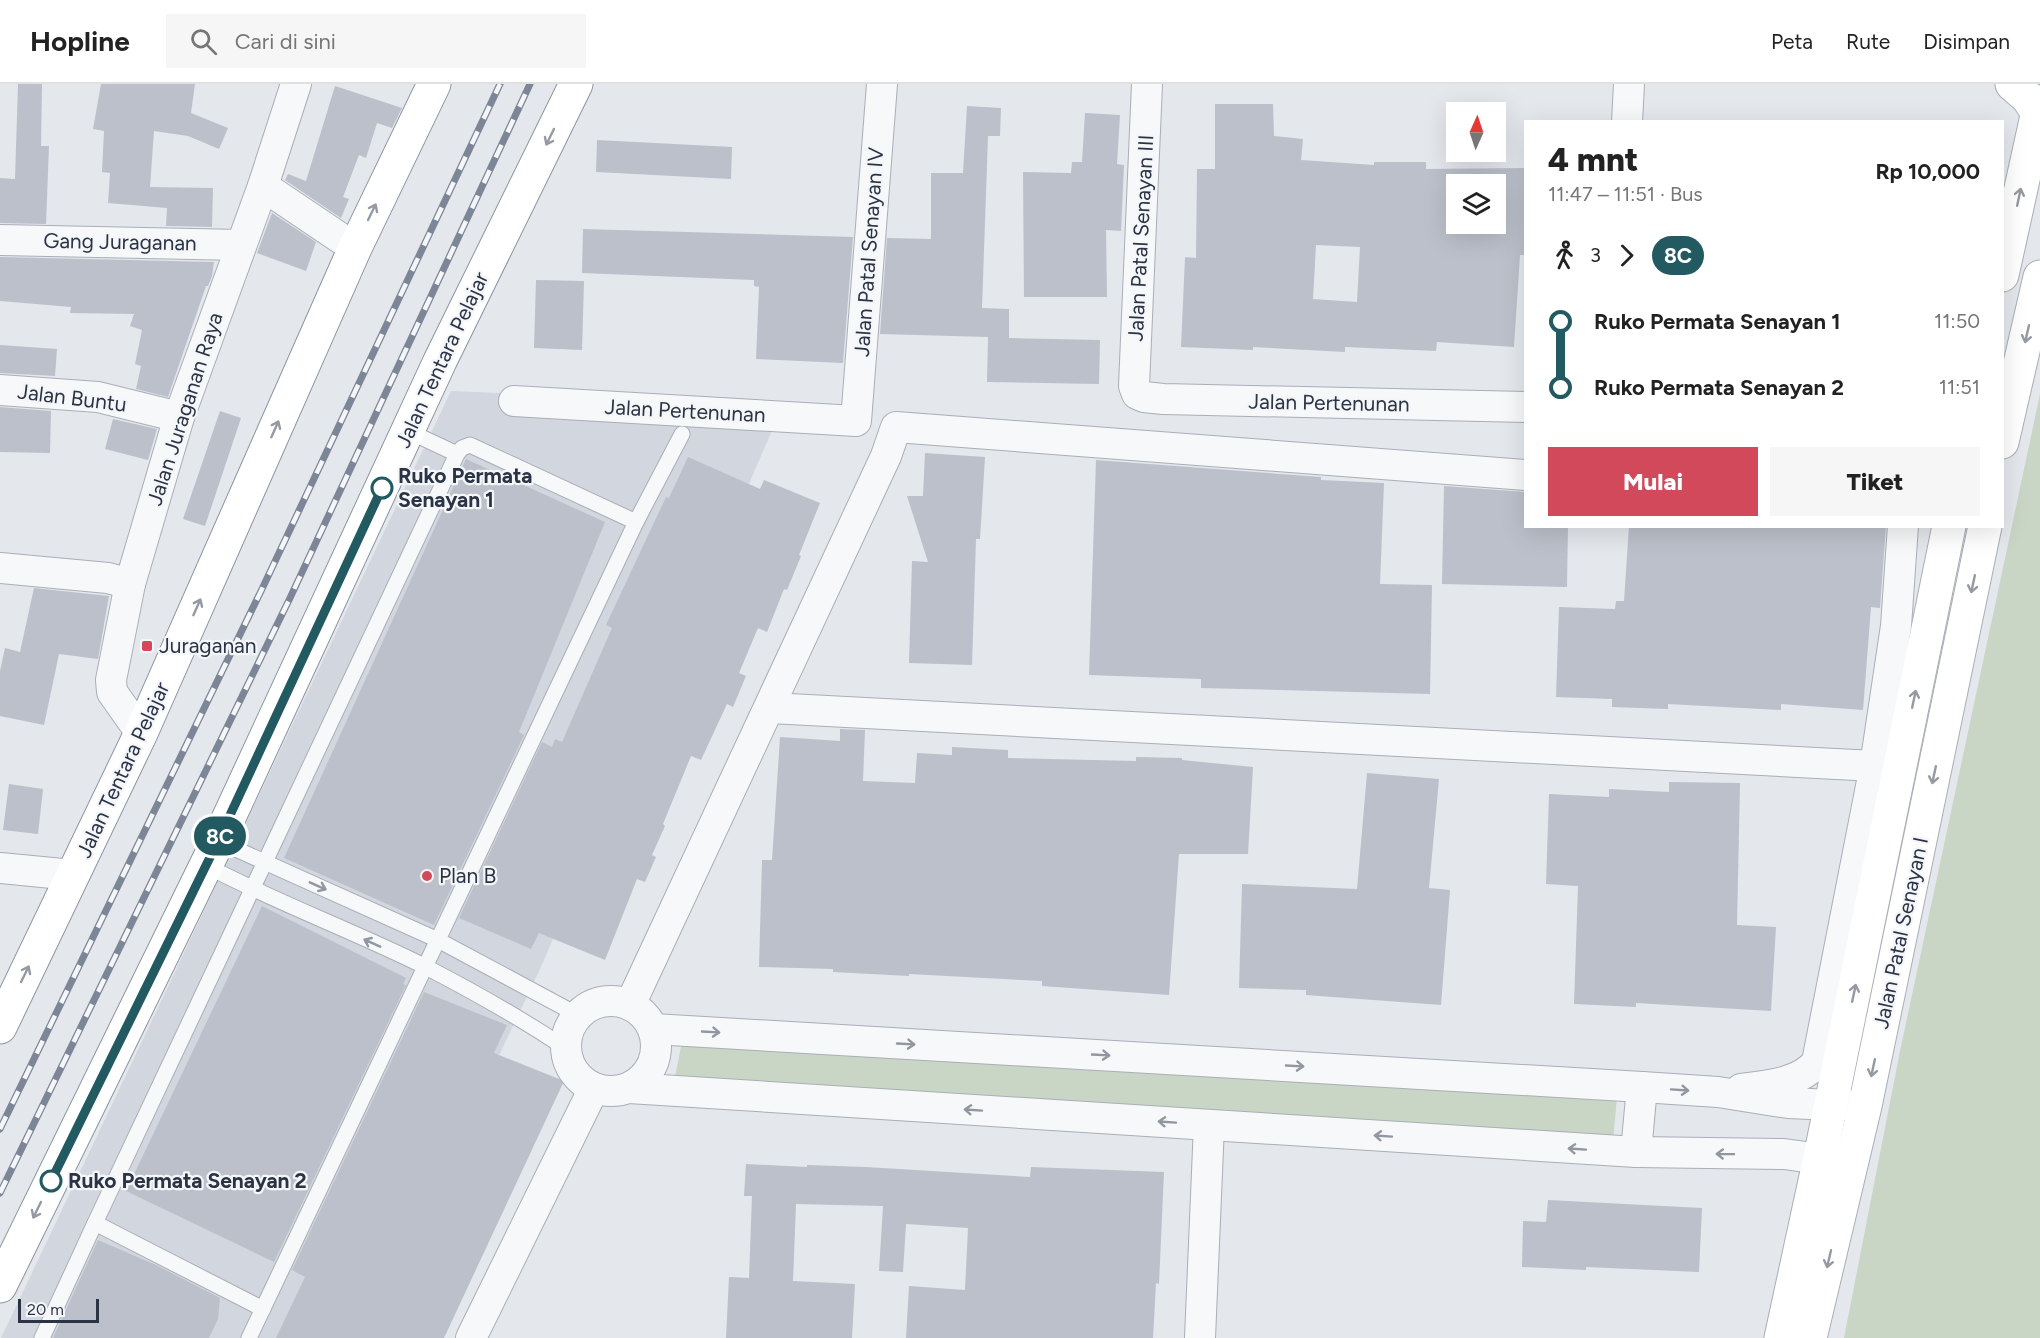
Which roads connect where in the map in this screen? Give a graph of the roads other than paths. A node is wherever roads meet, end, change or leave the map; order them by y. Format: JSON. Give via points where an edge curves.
{"nodes":[{"id":1,"x":296,"y":84,"type":"edge"},
{"id":2,"x":434,"y":84,"type":"edge"},
{"id":3,"x":576,"y":84,"type":"edge"},
{"id":4,"x":882,"y":84,"type":"edge"},
{"id":5,"x":1147,"y":84,"type":"edge"},
{"id":6,"x":1629,"y":84,"type":"edge"},
{"id":7,"x":2012,"y":84,"type":"edge"},
{"id":8,"x":2039,"y":107,"type":"edge"},
{"id":9,"x":1627,"y":120,"type":"edge"},
{"id":10,"x":262,"y":186,"type":"junction"},
{"id":11,"x":0,"y":240,"type":"edge"},
{"id":12,"x":241,"y":245,"type":"junction"},
{"id":13,"x":355,"y":248,"type":"junction"},
{"id":14,"x":2004,"y":266,"type":"edge"},
{"id":15,"x":2040,"y":278,"type":"edge"},
{"id":16,"x":0,"y":390,"type":"edge"},
{"id":17,"x":1135,"y":392,"type":"joint"},
{"id":18,"x":513,"y":401,"type":"dead end"},
{"id":19,"x":1524,"y":407,"type":"edge"},
{"id":20,"x":179,"y":417,"type":"junction"},
{"id":21,"x":856,"y":421,"type":"joint"},
{"id":22,"x":408,"y":431,"type":"junction"},
{"id":23,"x":2004,"y":433,"type":"edge"},
{"id":24,"x":682,"y":434,"type":"dead end"},
{"id":25,"x":457,"y":454,"type":"junction"},
{"id":26,"x":1524,"y":475,"type":"edge"},
{"id":27,"x":636,"y":522,"type":"junction"},
{"id":28,"x":1903,"y":528,"type":"edge"},
{"id":29,"x":1949,"y":528,"type":"edge"},
{"id":30,"x":1985,"y":528,"type":"edge"},
{"id":31,"x":0,"y":567,"type":"edge"},
{"id":32,"x":130,"y":584,"type":"junction"},
{"id":33,"x":770,"y":708,"type":"junction"},
{"id":34,"x":141,"y":733,"type":"junction"},
{"id":35,"x":1875,"y":766,"type":"junction"},
{"id":36,"x":212,"y":853,"type":"junction"},
{"id":37,"x":265,"y":862,"type":"junction"},
{"id":38,"x":0,"y":868,"type":"edge"},
{"id":39,"x":73,"y":875,"type":"junction"},
{"id":40,"x":252,"y":890,"type":"junction"},
{"id":41,"x":438,"y":940,"type":"junction"},
{"id":42,"x":425,"y":967,"type":"junction"},
{"id":43,"x":630,"y":1005,"type":"junction"},
{"id":44,"x":578,"y":1014,"type":"junction"},
{"id":45,"x":2,"y":1020,"type":"edge"},
{"id":46,"x":653,"y":1029,"type":"junction"},
{"id":47,"x":565,"y":1048,"type":"junction"},
{"id":48,"x":1642,"y":1087,"type":"junction"},
{"id":49,"x":594,"y":1088,"type":"junction"},
{"id":50,"x":629,"y":1088,"type":"junction"},
{"id":51,"x":1718,"y":1092,"type":"junction"},
{"id":52,"x":1831,"y":1104,"type":"junction"},
{"id":53,"x":1865,"y":1106,"type":"junction"},
{"id":54,"x":1209,"y":1125,"type":"junction"},
{"id":55,"x":1636,"y":1152,"type":"junction"},
{"id":56,"x":1836,"y":1161,"type":"junction"},
{"id":57,"x":94,"y":1223,"type":"junction"},
{"id":58,"x":0,"y":1286,"type":"edge"},
{"id":59,"x":263,"y":1309,"type":"junction"},
{"id":60,"x":42,"y":1338,"type":"edge"},
{"id":61,"x":249,"y":1338,"type":"edge"},
{"id":62,"x":471,"y":1338,"type":"edge"},
{"id":63,"x":1200,"y":1338,"type":"edge"},
{"id":64,"x":1781,"y":1338,"type":"edge"},
{"id":65,"x":1810,"y":1338,"type":"edge"}],
"edges":[{"from":1,"to":10,"type":"street","name":"Jalan Juraganan Raya"},
{"from":13,"to":2,"type":"main road","name":"Jalan Tentara Pelajar","one_way":true},
{"from":3,"to":22,"type":"main road","name":"Jalan Tentara Pelajar","one_way":true},
{"from":4,"to":21,"type":"street","name":"Jalan Patal Senayan IV"},
{"from":5,"to":17,"type":"street","name":"Jalan Patal Senayan III"},
{"from":6,"to":9,"type":"street"},
{"from":7,"to":8,"type":"main road"},
{"from":14,"to":8,"type":"main road","one_way":true},
{"from":10,"to":12,"type":"street","name":"Jalan Juraganan Raya"},
{"from":10,"to":13,"type":"street"},
{"from":11,"to":12,"type":"street","name":"Gang Juraganan"},
{"from":12,"to":20,"type":"street","name":"Jalan Juraganan Raya"},
{"from":34,"to":13,"type":"main road","name":"Jalan Tentara Pelajar","one_way":true},
{"from":15,"to":23,"type":"main road","one_way":true},
{"from":16,"to":20,"type":"street","name":"Jalan Buntu","via":[[98,397]]},
{"from":17,"to":19,"type":"street","name":"Jalan Pertenunan","via":[[1163,399]]},
{"from":18,"to":21,"type":"street","name":"Jalan Pertenunan"},
{"from":20,"to":32,"type":"street","name":"Jalan Juraganan Raya"},
{"from":22,"to":25,"type":"lane"},
{"from":22,"to":36,"type":"main road","name":"Jalan Tentara Pelajar"},
{"from":24,"to":27,"type":"lane"},
{"from":25,"to":27,"type":"lane","via":[[470,445]]},
{"from":25,"to":37,"type":"lane"},
{"from":26,"to":33,"type":"street","via":[[896,427]]},
{"from":27,"to":41,"type":"lane"},
{"from":28,"to":35,"type":"street","via":[[1896,626]]},
{"from":52,"to":29,"type":"main road","name":"Jalan Patal Senayan I","one_way":true},
{"from":30,"to":53,"type":"main road","name":"Jalan Patal Senayan I","one_way":true},
{"from":31,"to":32,"type":"street","via":[[108,578]]},
{"from":32,"to":34,"type":"street","name":"Jalan Juraganan Raya","via":[[111,692]]},
{"from":33,"to":35,"type":"street"},
{"from":33,"to":43,"type":"street"},
{"from":34,"to":39,"type":"main road","name":"Jalan Tentara Pelajar"},
{"from":35,"to":51,"type":"street","via":[[1817,1062],[1803,1075],[1756,1088]]},
{"from":36,"to":37,"type":"lane"},
{"from":36,"to":40,"type":"lane"},
{"from":36,"to":58,"type":"main road","name":"Jalan Tentara Pelajar","one_way":true},
{"from":37,"to":40,"type":"lane"},
{"from":37,"to":41,"type":"lane","one_way":true},
{"from":38,"to":39,"type":"street"},
{"from":45,"to":39,"type":"main road","name":"Jalan Tentara Pelajar","one_way":true},
{"from":42,"to":40,"type":"lane","one_way":true},
{"from":40,"to":57,"type":"lane"},
{"from":41,"to":42,"type":"lane"},
{"from":41,"to":44,"type":"lane"},
{"from":42,"to":47,"type":"lane","via":[[521,1018]]},
{"from":42,"to":59,"type":"lane"},
{"from":43,"to":44,"type":"street","via":[[612,1001],[593,1004]]},
{"from":43,"to":46,"type":"street","via":[[644,1014]]},
{"from":44,"to":47,"type":"street","via":[[568,1030]]},
{"from":46,"to":48,"type":"street","one_way":true},
{"from":46,"to":50,"type":"street","via":[[657,1046],[653,1064],[644,1078]]},
{"from":47,"to":49,"type":"street","via":[[569,1065],[579,1079]]},
{"from":48,"to":51,"type":"street","one_way":true},
{"from":48,"to":55,"type":"street"},
{"from":49,"to":50,"type":"street","via":[[612,1092]]},
{"from":49,"to":62,"type":"street"},
{"from":54,"to":50,"type":"street","one_way":true},
{"from":51,"to":52,"type":"street","via":[[1788,1103]]},
{"from":52,"to":53,"type":"street"},
{"from":52,"to":56,"type":"main road","name":"Jalan Patal Senayan I"},
{"from":53,"to":56,"type":"main road","name":"Jalan Patal Senayan I"},
{"from":55,"to":54,"type":"street","one_way":true},
{"from":54,"to":63,"type":"street"},
{"from":56,"to":55,"type":"street","one_way":true,"via":[[1784,1154]]},
{"from":56,"to":64,"type":"main road","name":"Jalan Patal Senayan I"},
{"from":56,"to":65,"type":"main road","name":"Jalan Patal Senayan I","one_way":true},
{"from":57,"to":59,"type":"lane"},
{"from":57,"to":60,"type":"lane"},
{"from":59,"to":61,"type":"lane"}]}
